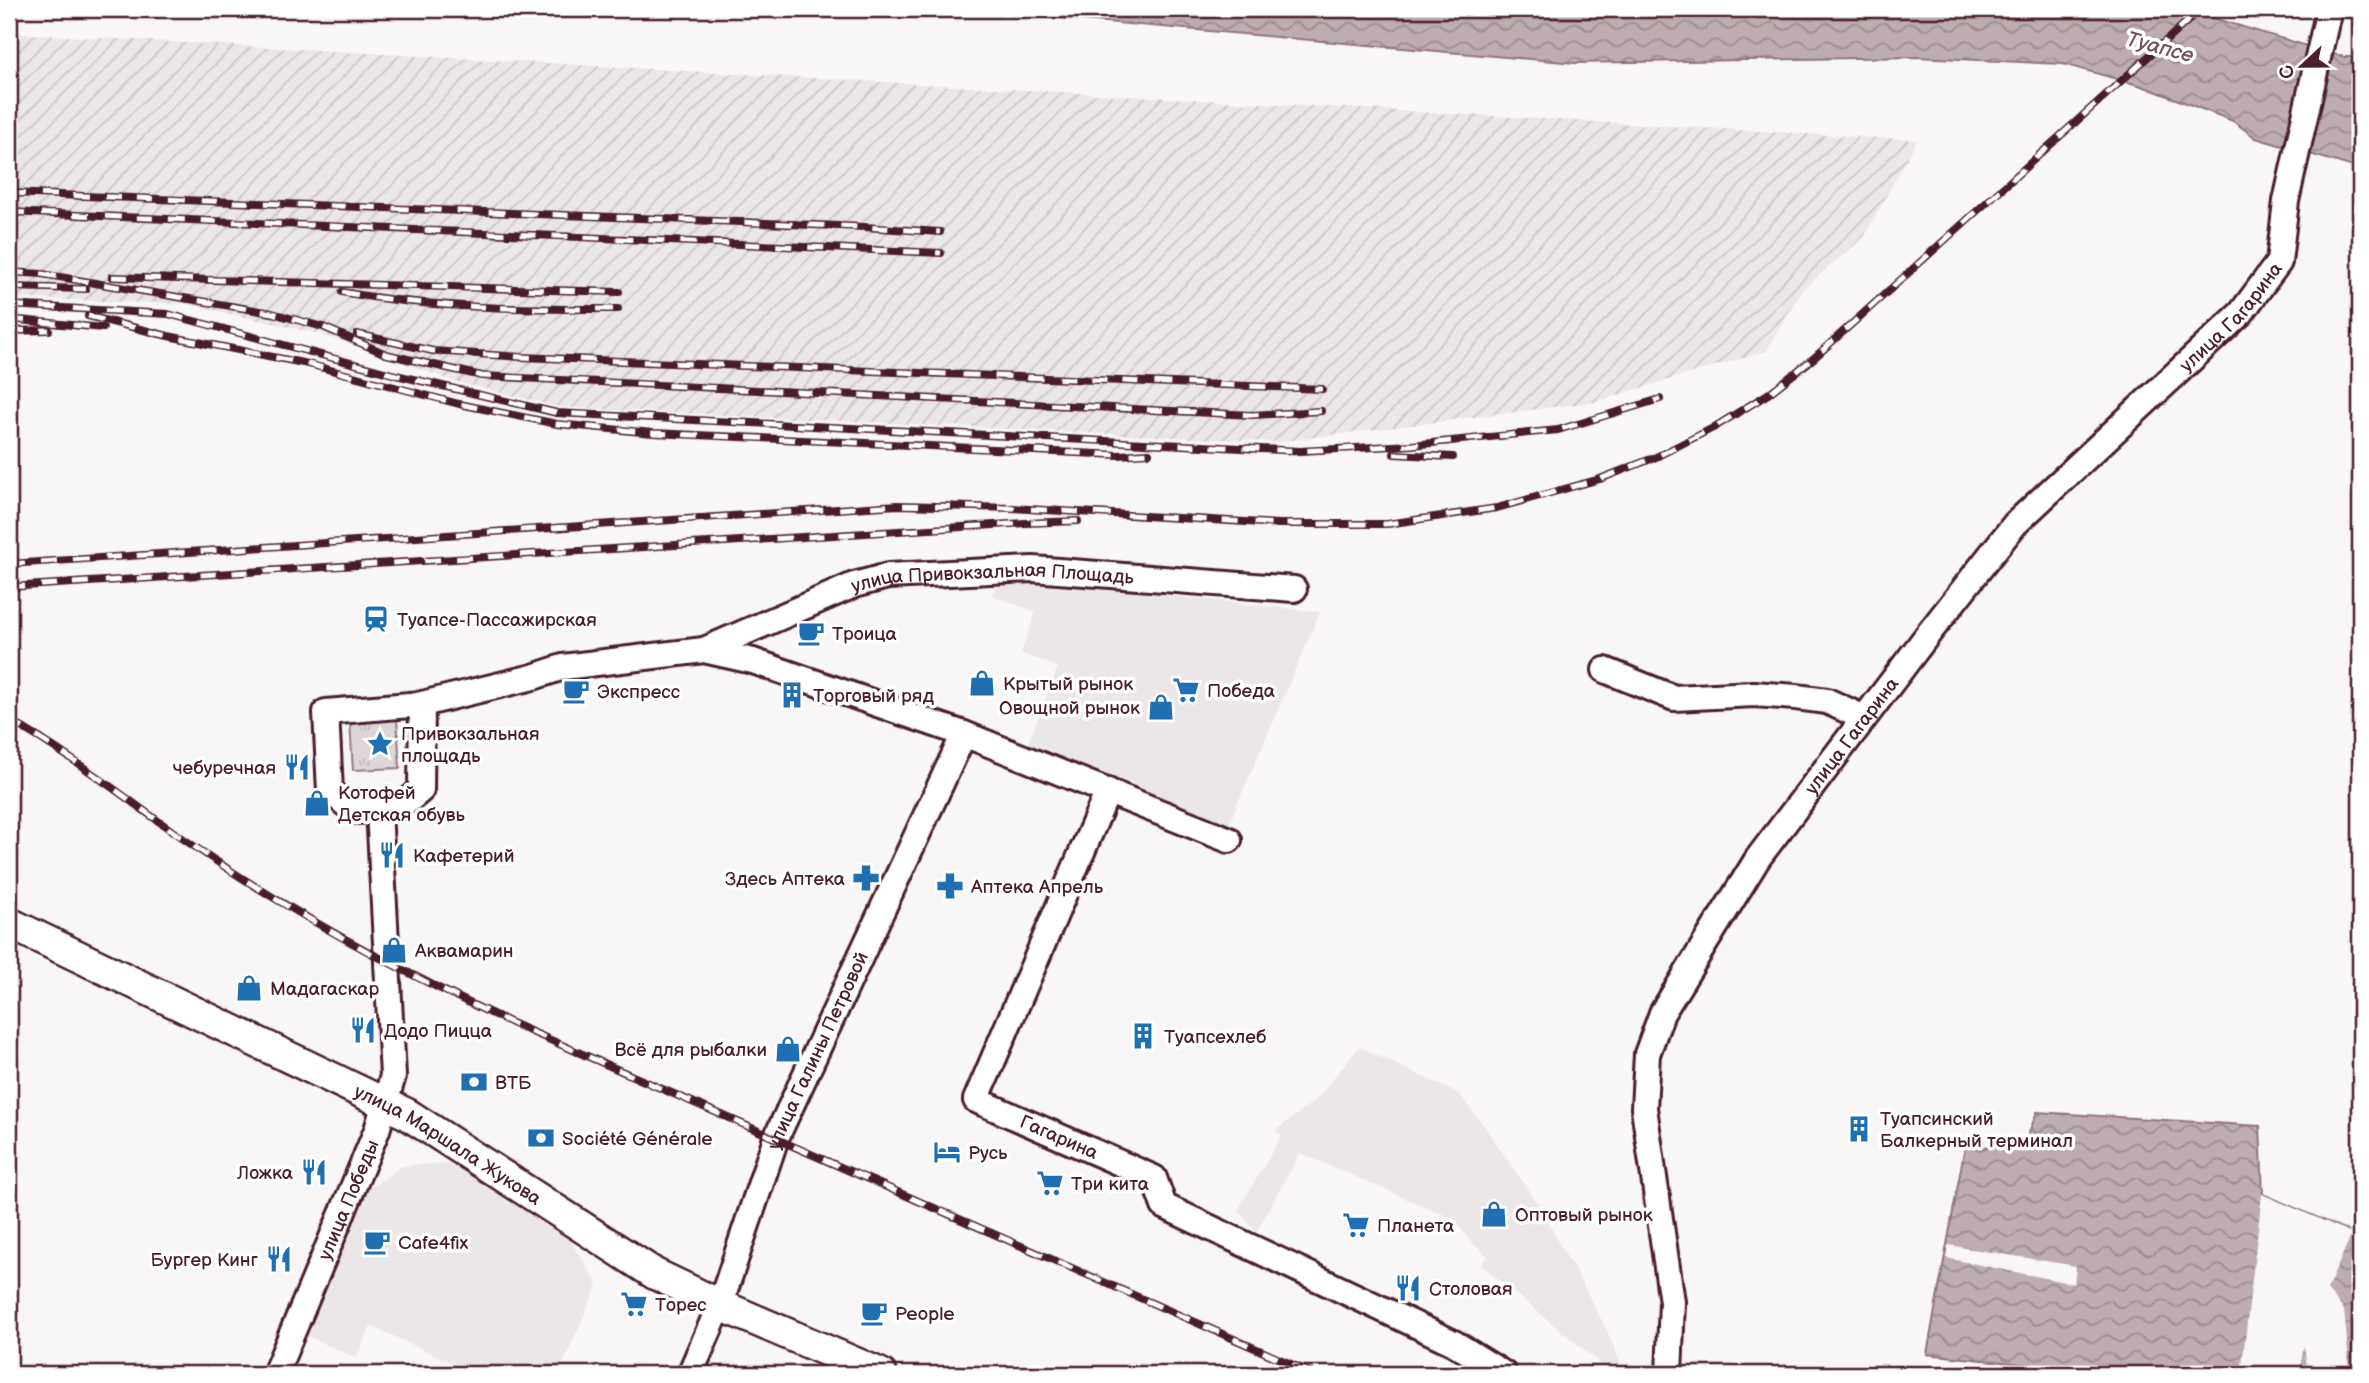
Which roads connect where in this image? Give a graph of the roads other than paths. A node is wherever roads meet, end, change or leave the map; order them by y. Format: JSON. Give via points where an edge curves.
{"nodes":[{"id":1,"x":2329,"y":9,"type":"edge"},
{"id":2,"x":1294,"y":589,"type":"dead end"},
{"id":3,"x":704,"y":650,"type":"junction"},
{"id":4,"x":1605,"y":670,"type":"dead end"},
{"id":5,"x":422,"y":704,"type":"junction"},
{"id":6,"x":1864,"y":718,"type":"junction"},
{"id":7,"x":964,"y":734,"type":"junction"},
{"id":8,"x":1108,"y":791,"type":"junction"},
{"id":9,"x":379,"y":810,"type":"junction"},
{"id":10,"x":1228,"y":840,"type":"dead end"},
{"id":11,"x":9,"y":923,"type":"edge"},
{"id":12,"x":386,"y":1104,"type":"junction"},
{"id":13,"x":720,"y":1305,"type":"junction"},
{"id":14,"x":275,"y":1374,"type":"edge"},
{"id":15,"x":690,"y":1374,"type":"edge"},
{"id":16,"x":881,"y":1374,"type":"edge"},
{"id":17,"x":1504,"y":1374,"type":"edge"},
{"id":18,"x":1669,"y":1374,"type":"edge"}],
"edges":[{"from":1,"to":6,"type":"street","name":"улица Гагарина","via":[[2286,201],[2279,262],[2241,313],[2015,524]]},
{"from":2,"to":3,"type":"street","name":"улица Привокзальная Площадь","via":[[1032,569],[888,576],[854,585]]},
{"from":3,"to":5,"type":"street","name":"улица Привокзальная Площадь","via":[[563,667]]},
{"from":3,"to":7,"type":"street","name":"улица Привокзальная Площадь","via":[[753,661]]},
{"from":4,"to":6,"type":"street","via":[[1674,698],[1796,697],[1827,701]]},
{"from":5,"to":9,"type":"street","via":[[421,790],[403,805]]},
{"from":5,"to":9,"type":"street","via":[[326,712],[330,791],[354,811]]},
{"from":6,"to":18,"type":"street","name":"улица Гагарина","via":[[1758,858],[1662,1013],[1647,1054],[1644,1108],[1672,1302]]},
{"from":7,"to":8,"type":"street","name":"улица Привокзальная Площадь"},
{"from":7,"to":13,"type":"street","name":"улица Галины Петровой","via":[[776,1138]]},
{"from":8,"to":10,"type":"street","name":"улица Привокзальная Площадь"},
{"from":8,"to":17,"type":"street","name":"Гагарина","via":[[976,1100],[1154,1178],[1164,1206],[1454,1343]]},
{"from":9,"to":12,"type":"street","name":"улица Победы","via":[[393,1037],[393,1076]]},
{"from":11,"to":12,"type":"main road","name":"улица Маршала Жукова"},
{"from":12,"to":13,"type":"main road","name":"улица Маршала Жукова","via":[[655,1274]]},
{"from":12,"to":14,"type":"street","name":"улица Победы"},
{"from":13,"to":15,"type":"street","name":"улица Галины Петровой"},
{"from":13,"to":16,"type":"main road","name":"улица Маршала Жукова"}]}
